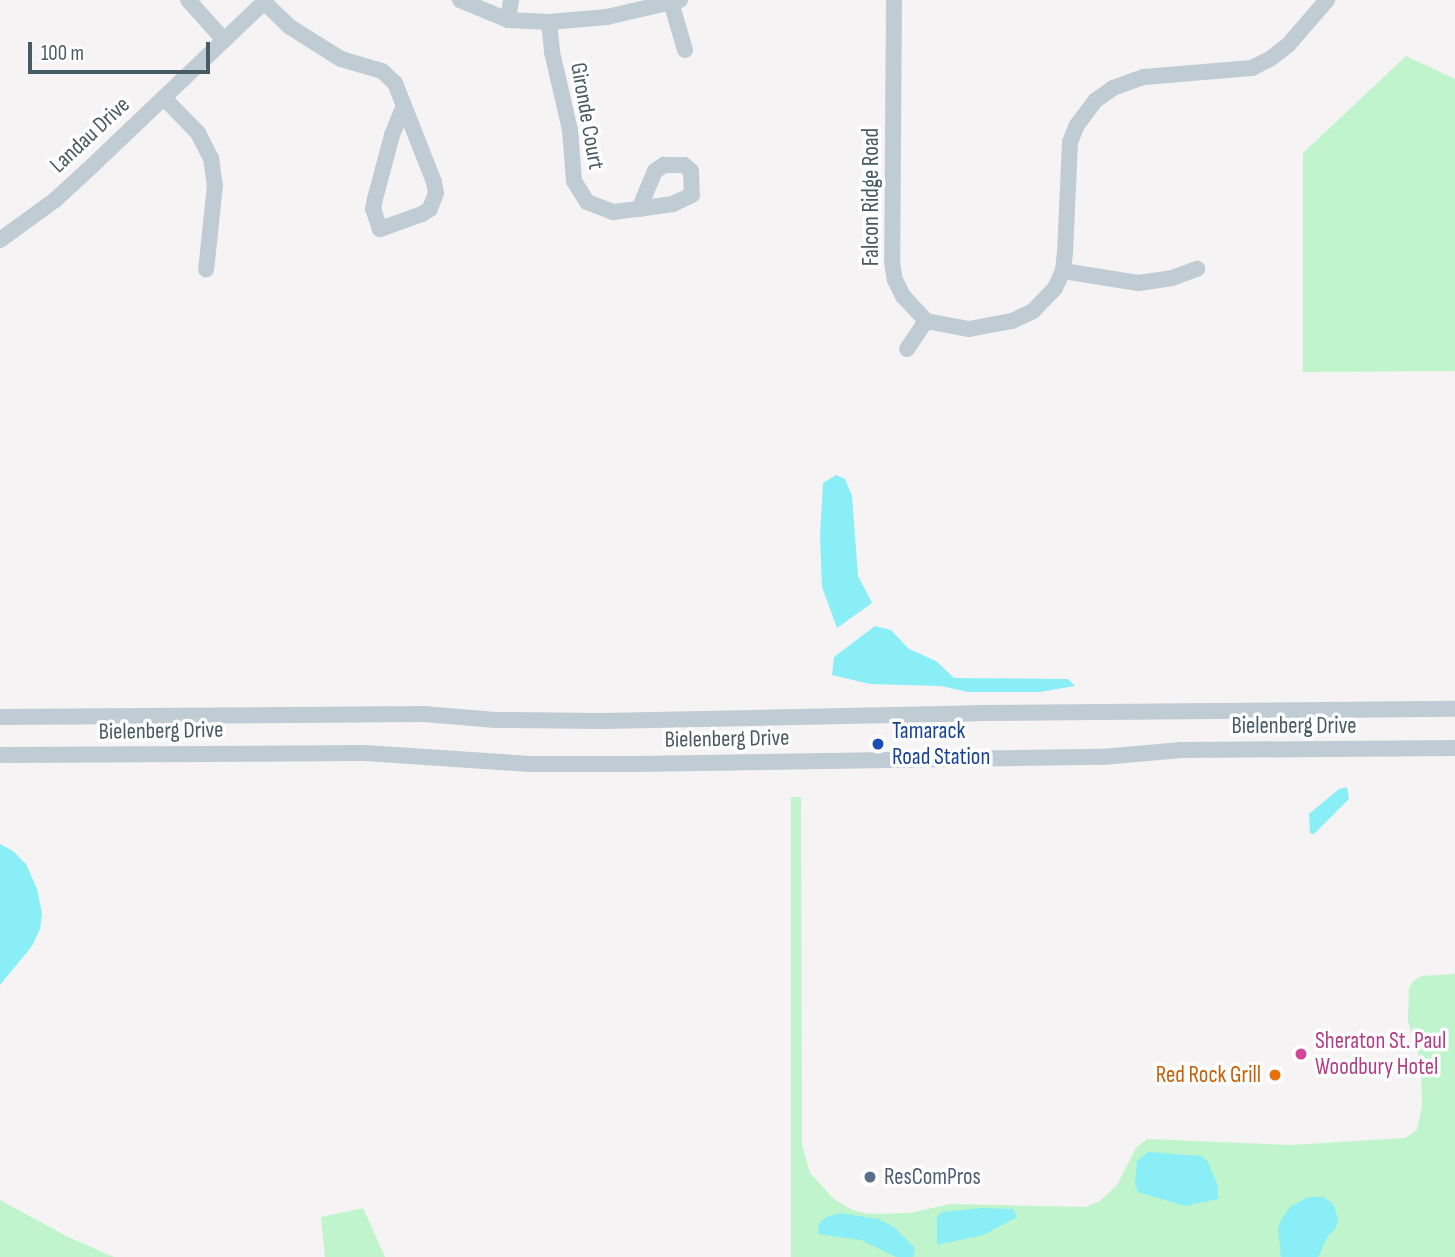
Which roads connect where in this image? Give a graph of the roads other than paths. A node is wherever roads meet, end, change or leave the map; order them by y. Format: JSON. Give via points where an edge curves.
{"nodes":[{"id":1,"x":188,"y":0,"type":"edge"},
{"id":2,"x":460,"y":0,"type":"edge"},
{"id":3,"x":511,"y":0,"type":"edge"},
{"id":4,"x":894,"y":0,"type":"edge"},
{"id":5,"x":1327,"y":0,"type":"edge"},
{"id":6,"x":265,"y":1,"type":"edge"},
{"id":7,"x":676,"y":1,"type":"edge"},
{"id":8,"x":508,"y":20,"type":"junction"},
{"id":9,"x":549,"y":22,"type":"junction"},
{"id":10,"x":224,"y":40,"type":"junction"},
{"id":11,"x":685,"y":50,"type":"dead end"},
{"id":12,"x":164,"y":98,"type":"junction"},
{"id":13,"x":404,"y":106,"type":"junction"},
{"id":14,"x":639,"y":208,"type":"dead end"},
{"id":15,"x":0,"y":240,"type":"edge"},
{"id":16,"x":1197,"y":269,"type":"dead end"},
{"id":17,"x":206,"y":270,"type":"dead end"},
{"id":18,"x":1063,"y":271,"type":"junction"},
{"id":19,"x":926,"y":321,"type":"junction"},
{"id":20,"x":907,"y":349,"type":"dead end"},
{"id":21,"x":1455,"y":709,"type":"edge"},
{"id":22,"x":0,"y":717,"type":"edge"},
{"id":23,"x":1455,"y":748,"type":"edge"},
{"id":24,"x":0,"y":755,"type":"edge"}],
"edges":[{"from":1,"to":10,"type":"street"},
{"from":2,"to":8,"type":"street"},
{"from":3,"to":8,"type":"street"},
{"from":4,"to":19,"type":"street","name":"Falcon Ridge Road","via":[[892,262],[903,296]]},
{"from":5,"to":18,"type":"street","via":[[1288,45],[1252,68],[1144,77],[1096,100],[1070,142]]},
{"from":6,"to":10,"type":"street","name":"Landau Drive"},
{"from":6,"to":13,"type":"street","via":[[290,27],[341,59],[383,71],[395,83]]},
{"from":7,"to":9,"type":"street","via":[[607,17]]},
{"from":7,"to":11,"type":"street"},
{"from":8,"to":9,"type":"street"},
{"from":9,"to":14,"type":"street","name":"Gironde Court","via":[[570,130],[574,181],[587,202],[596,207],[613,212]]},
{"from":10,"to":12,"type":"street","name":"Landau Drive"},
{"from":12,"to":15,"type":"street","name":"Landau Drive","via":[[55,200]]},
{"from":12,"to":17,"type":"street","via":[[198,134],[211,158],[215,185]]},
{"from":13,"to":13,"type":"street","via":[[374,199],[380,229],[430,209],[436,193]]},
{"from":16,"to":18,"type":"street","via":[[1138,283]]},
{"from":18,"to":19,"type":"street","via":[[1047,299],[1012,321],[969,329]]},
{"from":19,"to":20,"type":"street"},
{"from":21,"to":22,"type":"street","name":"Bielenberg Drive","via":[[603,721],[424,714]]},
{"from":23,"to":24,"type":"street","name":"Bielenberg Drive","via":[[596,764],[365,753]]}]}
